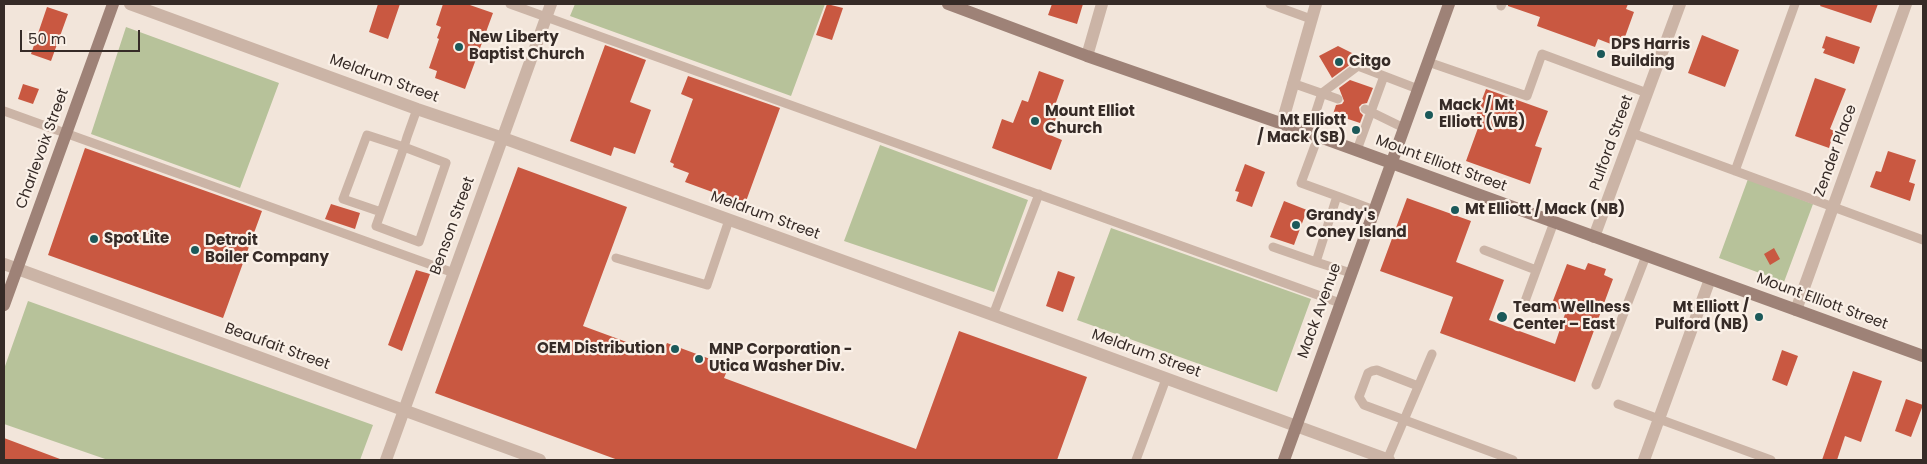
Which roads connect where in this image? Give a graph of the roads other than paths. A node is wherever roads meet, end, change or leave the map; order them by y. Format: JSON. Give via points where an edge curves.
{"nodes":[{"id":1,"x":114,"y":4,"type":"edge"},
{"id":2,"x":130,"y":4,"type":"edge"},
{"id":3,"x":510,"y":4,"type":"edge"},
{"id":4,"x":551,"y":4,"type":"edge"},
{"id":5,"x":948,"y":4,"type":"edge"},
{"id":6,"x":1102,"y":4,"type":"edge"},
{"id":7,"x":1270,"y":4,"type":"edge"},
{"id":8,"x":1316,"y":4,"type":"edge"},
{"id":9,"x":1449,"y":4,"type":"edge"},
{"id":10,"x":1680,"y":4,"type":"edge"},
{"id":11,"x":1795,"y":4,"type":"edge"},
{"id":12,"x":1906,"y":4,"type":"edge"},
{"id":13,"x":546,"y":17,"type":"junction"},
{"id":14,"x":1311,"y":20,"type":"junction"},
{"id":15,"x":1087,"y":56,"type":"junction"},
{"id":16,"x":1428,"y":62,"type":"junction"},
{"id":17,"x":1384,"y":76,"type":"junction"},
{"id":18,"x":1292,"y":84,"type":"junction"},
{"id":19,"x":1418,"y":89,"type":"junction"},
{"id":20,"x":1322,"y":93,"type":"junction"},
{"id":21,"x":1647,"y":93,"type":"junction"},
{"id":22,"x":1338,"y":99,"type":"dead end"},
{"id":23,"x":417,"y":109,"type":"junction"},
{"id":24,"x":1368,"y":110,"type":"junction"},
{"id":25,"x":4,"y":111,"type":"edge"},
{"id":26,"x":1282,"y":124,"type":"junction"},
{"id":27,"x":1404,"y":128,"type":"junction"},
{"id":28,"x":66,"y":133,"type":"junction"},
{"id":29,"x":1632,"y":133,"type":"junction"},
{"id":30,"x":1313,"y":135,"type":"junction"},
{"id":31,"x":503,"y":138,"type":"junction"},
{"id":32,"x":404,"y":148,"type":"junction"},
{"id":33,"x":1357,"y":150,"type":"junction"},
{"id":34,"x":1391,"y":163,"type":"junction"},
{"id":35,"x":1735,"y":171,"type":"junction"},
{"id":36,"x":1039,"y":194,"type":"junction"},
{"id":37,"x":1337,"y":196,"type":"junction"},
{"id":38,"x":1834,"y":207,"type":"junction"},
{"id":39,"x":1374,"y":210,"type":"junction"},
{"id":40,"x":381,"y":212,"type":"junction"},
{"id":41,"x":729,"y":220,"type":"junction"},
{"id":42,"x":1554,"y":222,"type":"junction"},
{"id":43,"x":1594,"y":237,"type":"junction"},
{"id":44,"x":1923,"y":240,"type":"edge"},
{"id":45,"x":1273,"y":247,"type":"dead end"},
{"id":46,"x":1484,"y":250,"type":"dead end"},
{"id":47,"x":1646,"y":256,"type":"junction"},
{"id":48,"x":616,"y":258,"type":"dead end"},
{"id":49,"x":1316,"y":262,"type":"junction"},
{"id":50,"x":4,"y":264,"type":"edge"},
{"id":51,"x":17,"y":268,"type":"junction"},
{"id":52,"x":1536,"y":270,"type":"junction"},
{"id":53,"x":454,"y":273,"type":"junction"},
{"id":54,"x":1351,"y":274,"type":"junction"},
{"id":55,"x":1710,"y":279,"type":"junction"},
{"id":56,"x":1340,"y":303,"type":"junction"},
{"id":57,"x":1524,"y":304,"type":"dead end"},
{"id":58,"x":4,"y":305,"type":"edge"},
{"id":59,"x":1796,"y":310,"type":"junction"},
{"id":60,"x":993,"y":315,"type":"junction"},
{"id":61,"x":1432,"y":354,"type":"dead end"},
{"id":62,"x":1923,"y":356,"type":"edge"},
{"id":63,"x":1166,"y":379,"type":"junction"},
{"id":64,"x":1596,"y":385,"type":"dead end"},
{"id":65,"x":1418,"y":386,"type":"junction"},
{"id":66,"x":1618,"y":404,"type":"dead end"},
{"id":67,"x":404,"y":411,"type":"junction"},
{"id":68,"x":1659,"y":420,"type":"junction"},
{"id":69,"x":1404,"y":421,"type":"junction"},
{"id":70,"x":1296,"y":426,"type":"junction"},
{"id":71,"x":386,"y":460,"type":"edge"},
{"id":72,"x":540,"y":460,"type":"edge"},
{"id":73,"x":1136,"y":460,"type":"edge"},
{"id":74,"x":1284,"y":460,"type":"edge"},
{"id":75,"x":1388,"y":460,"type":"edge"},
{"id":76,"x":1513,"y":460,"type":"edge"},
{"id":77,"x":1644,"y":460,"type":"edge"},
{"id":78,"x":1771,"y":460,"type":"edge"}],
"edges":[{"from":1,"to":28,"type":"main road","name":"Charlevoix Street"},
{"from":2,"to":23,"type":"street","name":"Meldrum Street"},
{"from":3,"to":13,"type":"lane"},
{"from":4,"to":13,"type":"street","name":"Benson Street"},
{"from":5,"to":15,"type":"main road","name":"Mount Elliott Street"},
{"from":6,"to":15,"type":"street"},
{"from":7,"to":14,"type":"lane"},
{"from":8,"to":14,"type":"street"},
{"from":9,"to":16,"type":"main road","name":"Mack Avenue"},
{"from":10,"to":21,"type":"street","name":"Pulford Street"},
{"from":11,"to":35,"type":"lane"},
{"from":12,"to":38,"type":"street","name":"Zender Place"},
{"from":13,"to":31,"type":"street","name":"Benson Street"},
{"from":13,"to":36,"type":"lane"},
{"from":14,"to":18,"type":"street"},
{"from":15,"to":26,"type":"main road","name":"Mount Elliott Street"},
{"from":16,"to":19,"type":"main road","name":"Mack Avenue"},
{"from":16,"to":21,"type":"lane","via":[[1527,96],[1542,54]]},
{"from":17,"to":19,"type":"lane"},
{"from":17,"to":20,"type":"lane","via":[[1358,66]]},
{"from":17,"to":24,"type":"lane"},
{"from":18,"to":20,"type":"lane"},
{"from":18,"to":26,"type":"street"},
{"from":19,"to":27,"type":"main road","name":"Mack Avenue"},
{"from":20,"to":22,"type":"lane"},
{"from":20,"to":30,"type":"lane"},
{"from":21,"to":29,"type":"street","name":"Pulford Street"},
{"from":23,"to":31,"type":"street","name":"Meldrum Street"},
{"from":23,"to":32,"type":"lane"},
{"from":24,"to":27,"type":"lane"},
{"from":24,"to":33,"type":"lane"},
{"from":25,"to":28,"type":"lane"},
{"from":26,"to":30,"type":"main road","name":"Mount Elliott Street"},
{"from":27,"to":34,"type":"main road","name":"Mack Avenue"},
{"from":28,"to":51,"type":"main road","name":"Charlevoix Street"},
{"from":28,"to":53,"type":"lane"},
{"from":29,"to":35,"type":"lane"},
{"from":29,"to":43,"type":"street","name":"Pulford Street"},
{"from":30,"to":33,"type":"main road","name":"Mount Elliott Street"},
{"from":30,"to":37,"type":"lane","via":[[1302,183]]},
{"from":31,"to":41,"type":"street","name":"Meldrum Street"},
{"from":31,"to":53,"type":"street","name":"Benson Street"},
{"from":32,"to":40,"type":"lane"},
{"from":32,"to":40,"type":"lane","via":[[367,135],[343,199]]},
{"from":32,"to":40,"type":"lane","via":[[446,163],[419,242],[376,226]]},
{"from":33,"to":34,"type":"main road","name":"Mount Elliott Street"},
{"from":34,"to":39,"type":"main road","name":"Mack Avenue"},
{"from":34,"to":42,"type":"main road","name":"Mount Elliott Street"},
{"from":35,"to":38,"type":"lane"},
{"from":36,"to":56,"type":"lane"},
{"from":36,"to":60,"type":"lane"},
{"from":37,"to":39,"type":"lane"},
{"from":37,"to":49,"type":"lane"},
{"from":38,"to":44,"type":"lane"},
{"from":38,"to":59,"type":"street","name":"Zender Place"},
{"from":39,"to":54,"type":"main road","name":"Mack Avenue"},
{"from":41,"to":48,"type":"lane","via":[[707,285]]},
{"from":41,"to":60,"type":"street","name":"Meldrum Street"},
{"from":42,"to":43,"type":"main road","name":"Mount Elliott Street"},
{"from":42,"to":52,"type":"lane"},
{"from":43,"to":47,"type":"main road","name":"Mount Elliott Street"},
{"from":45,"to":49,"type":"lane"},
{"from":46,"to":52,"type":"lane"},
{"from":47,"to":55,"type":"main road","name":"Mount Elliott Street"},
{"from":47,"to":64,"type":"lane"},
{"from":49,"to":54,"type":"lane"},
{"from":50,"to":51,"type":"street","name":"Beaufait Street"},
{"from":51,"to":58,"type":"main road","name":"Charlevoix Street"},
{"from":51,"to":67,"type":"street","name":"Beaufait Street"},
{"from":52,"to":57,"type":"lane"},
{"from":53,"to":67,"type":"street","name":"Benson Street"},
{"from":54,"to":56,"type":"main road","name":"Mack Avenue"},
{"from":55,"to":59,"type":"main road","name":"Mount Elliott Street"},
{"from":55,"to":68,"type":"street"},
{"from":56,"to":70,"type":"main road","name":"Mack Avenue"},
{"from":59,"to":62,"type":"main road","name":"Mount Elliott Street"},
{"from":60,"to":63,"type":"street","name":"Meldrum Street"},
{"from":61,"to":65,"type":"lane"},
{"from":63,"to":70,"type":"street","name":"Meldrum Street"},
{"from":63,"to":73,"type":"lane"},
{"from":65,"to":69,"type":"lane"},
{"from":65,"to":69,"type":"lane","via":[[1377,370],[1368,373],[1359,397],[1361,402]]},
{"from":66,"to":68,"type":"lane"},
{"from":67,"to":71,"type":"street","name":"Benson Street"},
{"from":67,"to":72,"type":"street","name":"Beaufait Street"},
{"from":68,"to":77,"type":"street"},
{"from":68,"to":78,"type":"lane"},
{"from":69,"to":75,"type":"lane"},
{"from":69,"to":76,"type":"lane"},
{"from":70,"to":74,"type":"main road","name":"Mack Avenue"},
{"from":70,"to":75,"type":"street","name":"Meldrum Street"}]}
